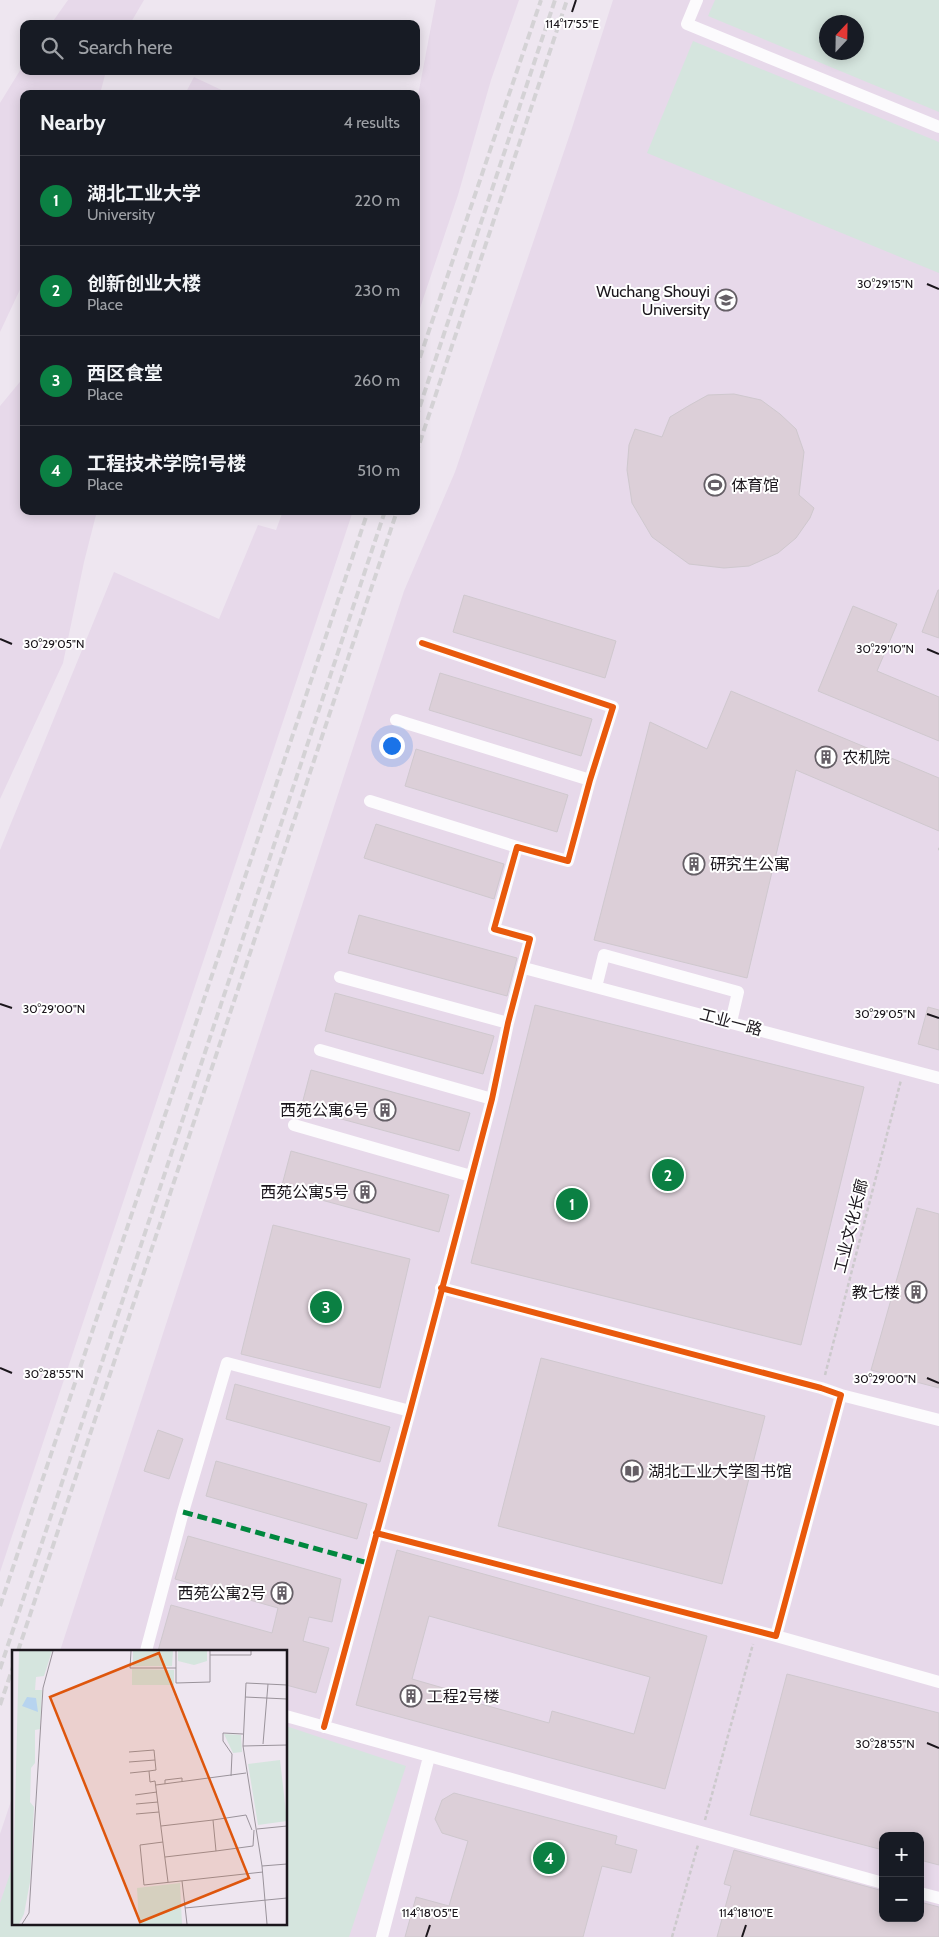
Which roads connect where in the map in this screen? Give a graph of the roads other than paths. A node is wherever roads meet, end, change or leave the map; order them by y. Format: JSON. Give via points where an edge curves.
{"nodes":[{"id":1,"x":697,"y":0,"type":"edge"},
{"id":2,"x":939,"y":127,"type":"edge"},
{"id":3,"x":422,"y":643,"type":"dead end"},
{"id":4,"x":396,"y":720,"type":"dead end"},
{"id":5,"x":590,"y":780,"type":"junction"},
{"id":6,"x":370,"y":802,"type":"dead end"},
{"id":7,"x":517,"y":847,"type":"junction"},
{"id":8,"x":524,"y":968,"type":"junction"},
{"id":9,"x":340,"y":977,"type":"dead end"},
{"id":10,"x":596,"y":987,"type":"junction"},
{"id":11,"x":731,"y":1022,"type":"junction"},
{"id":12,"x":508,"y":1023,"type":"junction"},
{"id":13,"x":320,"y":1050,"type":"dead end"},
{"id":14,"x":939,"y":1078,"type":"edge"},
{"id":15,"x":492,"y":1099,"type":"junction"},
{"id":16,"x":294,"y":1125,"type":"dead end"},
{"id":17,"x":471,"y":1176,"type":"junction"},
{"id":18,"x":441,"y":1288,"type":"junction"},
{"id":19,"x":841,"y":1395,"type":"junction"},
{"id":20,"x":410,"y":1411,"type":"junction"},
{"id":21,"x":939,"y":1420,"type":"edge"},
{"id":22,"x":376,"y":1533,"type":"junction"},
{"id":23,"x":776,"y":1636,"type":"junction"},
{"id":24,"x":146,"y":1650,"type":"edge"},
{"id":25,"x":939,"y":1682,"type":"edge"},
{"id":26,"x":288,"y":1717,"type":"edge"},
{"id":27,"x":324,"y":1727,"type":"junction"},
{"id":28,"x":429,"y":1757,"type":"junction"},
{"id":29,"x":879,"y":1881,"type":"edge"},
{"id":30,"x":924,"y":1894,"type":"edge"},
{"id":31,"x":939,"y":1898,"type":"edge"},
{"id":32,"x":382,"y":1937,"type":"edge"}],
"edges":[{"from":1,"to":2,"type":"street","via":[[687,24]]},
{"from":3,"to":5,"type":"street","via":[[613,707]]},
{"from":4,"to":5,"type":"street"},
{"from":5,"to":7,"type":"street","via":[[568,861]]},
{"from":6,"to":7,"type":"street"},
{"from":7,"to":8,"type":"street","via":[[494,929],[530,939]]},
{"from":8,"to":10,"type":"street","name":"工业一路"},
{"from":8,"to":12,"type":"street"},
{"from":9,"to":12,"type":"street"},
{"from":10,"to":11,"type":"street","name":"工业一路"},
{"from":10,"to":11,"type":"street","via":[[604,955],[738,992]]},
{"from":11,"to":14,"type":"street","name":"工业一路"},
{"from":12,"to":15,"type":"street"},
{"from":13,"to":15,"type":"street"},
{"from":15,"to":17,"type":"street"},
{"from":16,"to":17,"type":"street"},
{"from":17,"to":18,"type":"street"},
{"from":18,"to":19,"type":"street"},
{"from":18,"to":20,"type":"street"},
{"from":19,"to":21,"type":"street"},
{"from":19,"to":23,"type":"street"},
{"from":20,"to":22,"type":"street"},
{"from":20,"to":24,"type":"street","via":[[227,1362]]},
{"from":22,"to":23,"type":"street"},
{"from":22,"to":27,"type":"street"},
{"from":23,"to":25,"type":"street"},
{"from":26,"to":27,"type":"street"},
{"from":27,"to":28,"type":"street"},
{"from":28,"to":29,"type":"street"},
{"from":28,"to":32,"type":"street"},
{"from":30,"to":31,"type":"street"}]}
